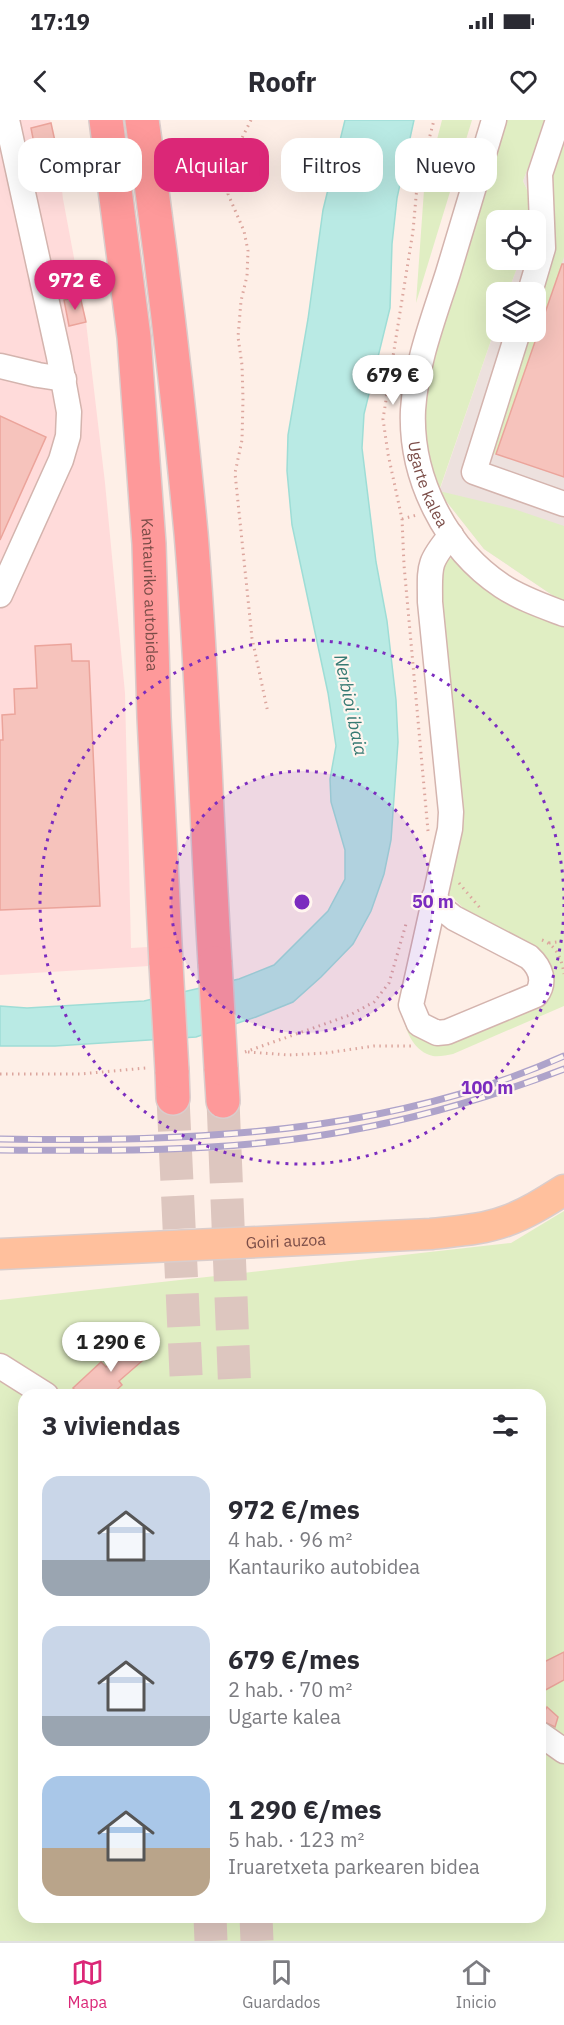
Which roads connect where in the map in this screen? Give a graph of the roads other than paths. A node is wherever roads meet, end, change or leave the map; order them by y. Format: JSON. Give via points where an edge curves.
{"nodes":[{"id":1,"x":7,"y":120,"type":"edge"},
{"id":2,"x":106,"y":120,"type":"edge"},
{"id":3,"x":142,"y":120,"type":"edge"},
{"id":4,"x":494,"y":120,"type":"edge"},
{"id":5,"x":558,"y":120,"type":"edge"},
{"id":6,"x":533,"y":282,"type":"edge"},
{"id":7,"x":515,"y":342,"type":"edge"},
{"id":8,"x":0,"y":366,"type":"edge"},
{"id":9,"x":64,"y":379,"type":"junction"},
{"id":10,"x":564,"y":504,"type":"edge"},
{"id":11,"x":451,"y":535,"type":"junction"},
{"id":12,"x":0,"y":595,"type":"edge"},
{"id":13,"x":564,"y":614,"type":"edge"},
{"id":14,"x":434,"y":897,"type":"junction"},
{"id":15,"x":166,"y":1078,"type":"tunnel mouth"},
{"id":16,"x":223,"y":1101,"type":"tunnel mouth"},
{"id":17,"x":564,"y":1190,"type":"edge"},
{"id":18,"x":0,"y":1254,"type":"edge"},
{"id":19,"x":0,"y":1366,"type":"edge"},
{"id":20,"x":36,"y":1389,"type":"edge"},
{"id":21,"x":546,"y":1738,"type":"edge"},
{"id":22,"x":564,"y":1751,"type":"edge"}],
"edges":[{"from":1,"to":9,"type":"street"},
{"from":2,"to":15,"type":"highway","name":"Kantauriko autobidea","bridge":true,"via":[[134,337],[148,533],[166,964]]},
{"from":3,"to":16,"type":"highway","bridge":true,"via":[[168,314],[191,534],[215,963],[228,1061]]},
{"from":4,"to":11,"type":"street","name":"Ugarte kalea","via":[[420,363],[413,410],[426,491]]},
{"from":5,"to":6,"type":"street","via":[[540,174],[543,248]]},
{"from":7,"to":10,"type":"street","via":[[474,472]]},
{"from":8,"to":9,"type":"street"},
{"from":9,"to":12,"type":"street","via":[[68,436],[61,460]]},
{"from":11,"to":13,"type":"street","name":"Ugarte kalea","via":[[503,587]]},
{"from":11,"to":14,"type":"street","via":[[434,556],[430,569],[451,812],[450,829],[434,856]]},
{"from":14,"to":14,"type":"street","via":[[411,1005],[419,1024],[438,1033],[447,1032],[536,995],[542,981],[537,964],[454,918]]},
{"from":17,"to":18,"type":"main road","name":"Goiri auzoa","via":[[505,1222],[469,1230],[356,1239]]},
{"from":19,"to":20,"type":"street"},
{"from":21,"to":22,"type":"street"}]}
